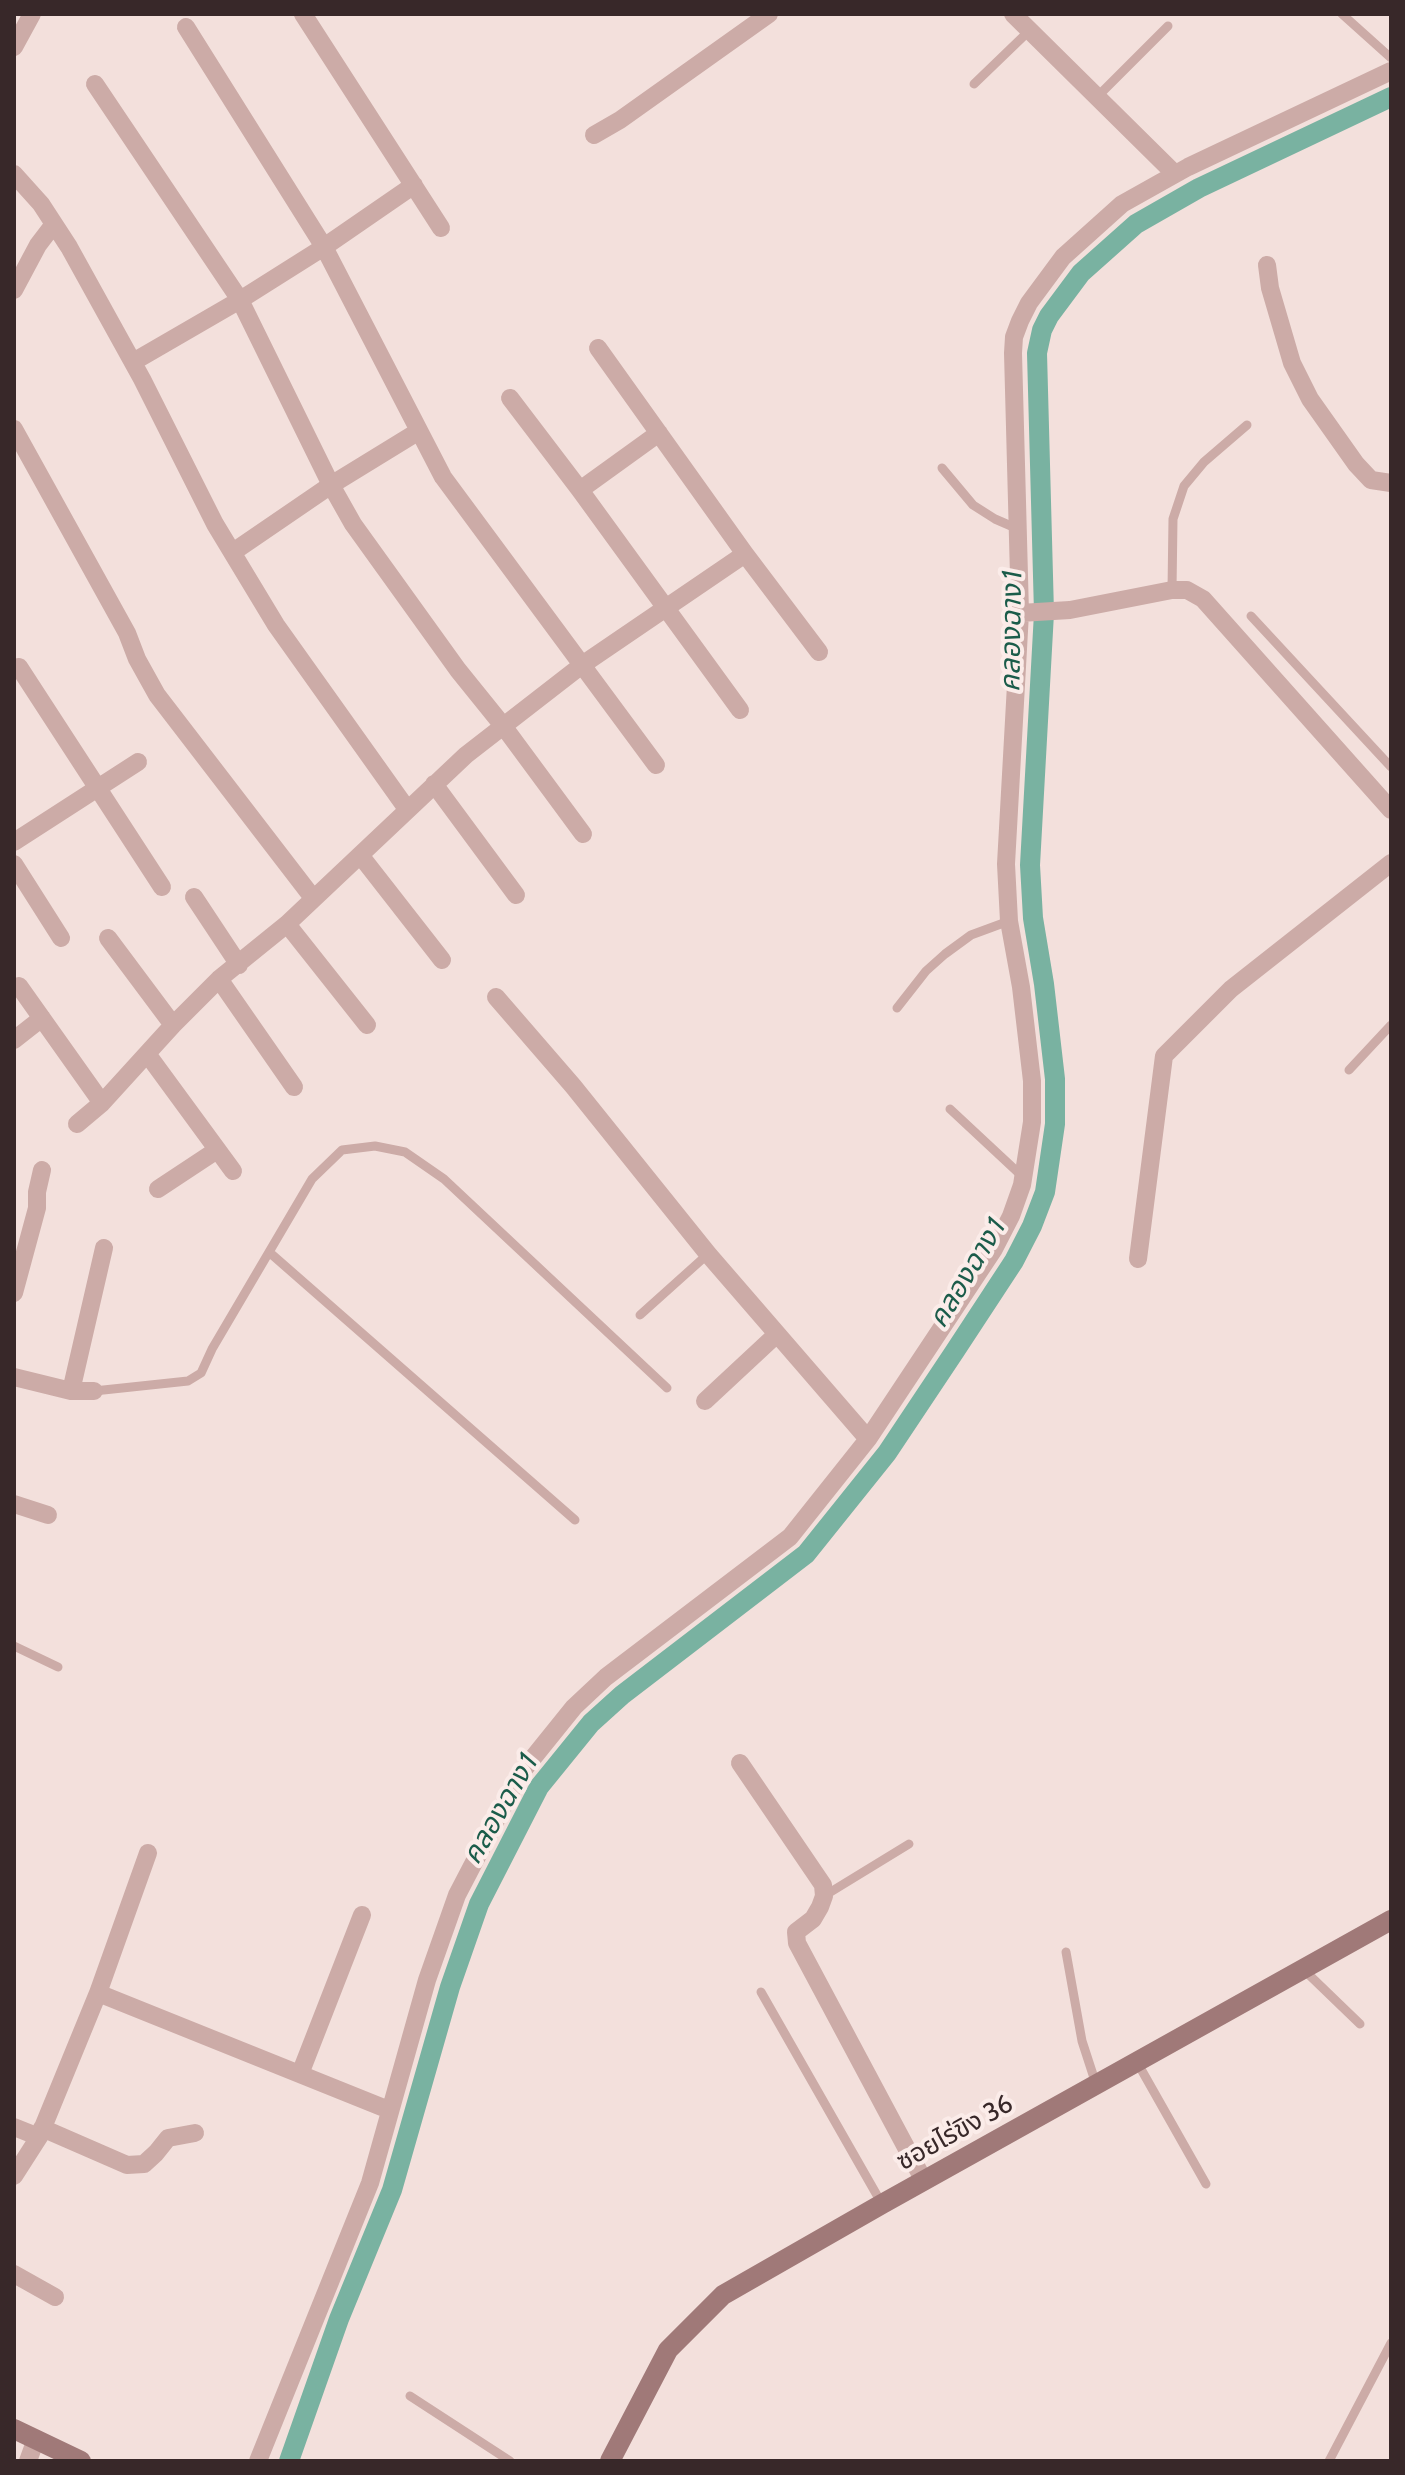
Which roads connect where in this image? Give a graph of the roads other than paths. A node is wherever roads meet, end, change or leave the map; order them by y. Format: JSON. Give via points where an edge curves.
{"nodes":[{"id":1,"x":32,"y":14,"type":"edge"},
{"id":2,"x":303,"y":14,"type":"edge"},
{"id":3,"x":769,"y":14,"type":"edge"},
{"id":4,"x":1013,"y":14,"type":"edge"},
{"id":5,"x":1342,"y":14,"type":"edge"},
{"id":6,"x":1168,"y":26,"type":"dead end"},
{"id":7,"x":186,"y":27,"type":"dead end"},
{"id":8,"x":1030,"y":30,"type":"junction"},
{"id":9,"x":14,"y":47,"type":"edge"},
{"id":10,"x":1391,"y":58,"type":"edge"},
{"id":11,"x":1391,"y":71,"type":"edge"},
{"id":12,"x":95,"y":84,"type":"dead end"},
{"id":13,"x":974,"y":84,"type":"dead end"},
{"id":14,"x":1097,"y":97,"type":"junction"},
{"id":15,"x":594,"y":135,"type":"dead end"},
{"id":16,"x":14,"y":174,"type":"edge"},
{"id":17,"x":1175,"y":174,"type":"junction"},
{"id":18,"x":414,"y":185,"type":"junction"},
{"id":19,"x":54,"y":224,"type":"junction"},
{"id":20,"x":441,"y":228,"type":"dead end"},
{"id":21,"x":324,"y":247,"type":"junction"},
{"id":22,"x":1267,"y":265,"type":"dead end"},
{"id":23,"x":14,"y":290,"type":"edge"},
{"id":24,"x":240,"y":300,"type":"junction"},
{"id":25,"x":598,"y":348,"type":"dead end"},
{"id":26,"x":133,"y":362,"type":"junction"},
{"id":27,"x":510,"y":398,"type":"dead end"},
{"id":28,"x":1247,"y":425,"type":"dead end"},
{"id":29,"x":14,"y":429,"type":"edge"},
{"id":30,"x":419,"y":431,"type":"junction"},
{"id":31,"x":659,"y":433,"type":"junction"},
{"id":32,"x":942,"y":468,"type":"dead end"},
{"id":33,"x":1391,"y":483,"type":"edge"},
{"id":34,"x":331,"y":485,"type":"junction"},
{"id":35,"x":580,"y":490,"type":"junction"},
{"id":36,"x":1018,"y":529,"type":"junction"},
{"id":37,"x":233,"y":552,"type":"junction"},
{"id":38,"x":745,"y":554,"type":"junction"},
{"id":39,"x":1172,"y":590,"type":"junction"},
{"id":40,"x":664,"y":607,"type":"junction"},
{"id":41,"x":1026,"y":612,"type":"junction"},
{"id":42,"x":1251,"y":616,"type":"dead end"},
{"id":43,"x":819,"y":652,"type":"dead end"},
{"id":44,"x":582,"y":665,"type":"junction"},
{"id":45,"x":19,"y":667,"type":"dead end"},
{"id":46,"x":740,"y":710,"type":"dead end"},
{"id":47,"x":504,"y":727,"type":"junction"},
{"id":48,"x":138,"y":762,"type":"dead end"},
{"id":49,"x":656,"y":765,"type":"dead end"},
{"id":50,"x":1391,"y":767,"type":"edge"},
{"id":51,"x":434,"y":784,"type":"junction"},
{"id":52,"x":98,"y":787,"type":"junction"},
{"id":53,"x":407,"y":809,"type":"junction"},
{"id":54,"x":1391,"y":810,"type":"edge"},
{"id":55,"x":583,"y":834,"type":"dead end"},
{"id":56,"x":14,"y":842,"type":"edge"},
{"id":57,"x":360,"y":855,"type":"junction"},
{"id":58,"x":1391,"y":863,"type":"edge"},
{"id":59,"x":14,"y":864,"type":"edge"},
{"id":60,"x":162,"y":887,"type":"dead end"},
{"id":61,"x":516,"y":895,"type":"dead end"},
{"id":62,"x":194,"y":897,"type":"dead end"},
{"id":63,"x":313,"y":898,"type":"junction"},
{"id":64,"x":1009,"y":921,"type":"junction"},
{"id":65,"x":287,"y":924,"type":"junction"},
{"id":66,"x":61,"y":938,"type":"dead end"},
{"id":67,"x":108,"y":938,"type":"dead end"},
{"id":68,"x":442,"y":960,"type":"dead end"},
{"id":69,"x":239,"y":965,"type":"junction"},
{"id":70,"x":219,"y":979,"type":"junction"},
{"id":71,"x":19,"y":986,"type":"dead end"},
{"id":72,"x":496,"y":997,"type":"dead end"},
{"id":73,"x":897,"y":1008,"type":"dead end"},
{"id":74,"x":42,"y":1018,"type":"junction"},
{"id":75,"x":173,"y":1025,"type":"junction"},
{"id":76,"x":367,"y":1025,"type":"dead end"},
{"id":77,"x":1391,"y":1025,"type":"edge"},
{"id":78,"x":14,"y":1040,"type":"edge"},
{"id":79,"x":148,"y":1055,"type":"junction"},
{"id":80,"x":1349,"y":1070,"type":"dead end"},
{"id":81,"x":294,"y":1087,"type":"dead end"},
{"id":82,"x":102,"y":1103,"type":"junction"},
{"id":83,"x":950,"y":1109,"type":"dead end"},
{"id":84,"x":77,"y":1124,"type":"dead end"},
{"id":85,"x":217,"y":1150,"type":"junction"},
{"id":86,"x":42,"y":1170,"type":"dead end"},
{"id":87,"x":233,"y":1171,"type":"dead end"},
{"id":88,"x":1024,"y":1178,"type":"junction"},
{"id":89,"x":158,"y":1189,"type":"dead end"},
{"id":90,"x":104,"y":1248,"type":"dead end"},
{"id":91,"x":269,"y":1252,"type":"junction"},
{"id":92,"x":708,"y":1254,"type":"junction"},
{"id":93,"x":1138,"y":1259,"type":"dead end"},
{"id":94,"x":14,"y":1293,"type":"edge"},
{"id":95,"x":640,"y":1315,"type":"dead end"},
{"id":96,"x":777,"y":1334,"type":"junction"},
{"id":97,"x":14,"y":1377,"type":"edge"},
{"id":98,"x":667,"y":1388,"type":"dead end"},
{"id":99,"x":71,"y":1391,"type":"junction"},
{"id":100,"x":94,"y":1391,"type":"joint"},
{"id":101,"x":705,"y":1401,"type":"dead end"},
{"id":102,"x":868,"y":1439,"type":"junction"},
{"id":103,"x":14,"y":1504,"type":"edge"},
{"id":104,"x":48,"y":1515,"type":"dead end"},
{"id":105,"x":575,"y":1520,"type":"dead end"},
{"id":106,"x":14,"y":1646,"type":"edge"},
{"id":107,"x":58,"y":1667,"type":"dead end"},
{"id":108,"x":740,"y":1763,"type":"dead end"},
{"id":109,"x":909,"y":1844,"type":"dead end"},
{"id":110,"x":148,"y":1853,"type":"dead end"},
{"id":111,"x":824,"y":1896,"type":"junction"},
{"id":112,"x":362,"y":1915,"type":"dead end"},
{"id":113,"x":1391,"y":1920,"type":"edge"},
{"id":114,"x":1066,"y":1952,"type":"dead end"},
{"id":115,"x":1303,"y":1969,"type":"junction"},
{"id":116,"x":761,"y":1992,"type":"dead end"},
{"id":117,"x":98,"y":1993,"type":"junction"},
{"id":118,"x":1360,"y":2024,"type":"dead end"},
{"id":119,"x":1137,"y":2062,"type":"junction"},
{"id":120,"x":300,"y":2074,"type":"junction"},
{"id":121,"x":1096,"y":2084,"type":"junction"},
{"id":122,"x":389,"y":2110,"type":"junction"},
{"id":123,"x":14,"y":2127,"type":"edge"},
{"id":124,"x":41,"y":2133,"type":"junction"},
{"id":125,"x":195,"y":2133,"type":"dead end"},
{"id":126,"x":14,"y":2176,"type":"edge"},
{"id":127,"x":924,"y":2181,"type":"junction"},
{"id":128,"x":1206,"y":2184,"type":"dead end"},
{"id":129,"x":882,"y":2204,"type":"junction"},
{"id":130,"x":14,"y":2274,"type":"edge"},
{"id":131,"x":55,"y":2297,"type":"dead end"},
{"id":132,"x":1391,"y":2343,"type":"edge"},
{"id":133,"x":410,"y":2396,"type":"dead end"},
{"id":134,"x":14,"y":2429,"type":"edge"},
{"id":135,"x":36,"y":2439,"type":"junction"},
{"id":136,"x":28,"y":2461,"type":"edge"},
{"id":137,"x":81,"y":2461,"type":"edge"},
{"id":138,"x":258,"y":2461,"type":"edge"},
{"id":139,"x":510,"y":2461,"type":"edge"},
{"id":140,"x":610,"y":2461,"type":"edge"},
{"id":141,"x":1329,"y":2461,"type":"edge"}],
"edges":[{"from":1,"to":9,"type":"street"},
{"from":2,"to":18,"type":"street"},
{"from":3,"to":15,"type":"street"},
{"from":4,"to":8,"type":"street"},
{"from":5,"to":10,"type":"lane"},
{"from":6,"to":14,"type":"lane"},
{"from":7,"to":21,"type":"street"},
{"from":8,"to":13,"type":"lane"},
{"from":8,"to":14,"type":"street"},
{"from":11,"to":17,"type":"street"},
{"from":12,"to":24,"type":"street"},
{"from":14,"to":17,"type":"street"},
{"from":16,"to":19,"type":"street"},
{"from":17,"to":36,"type":"street","via":[[1122,204],[1087,234],[1063,257],[1020,321],[1013,353]]},
{"from":18,"to":20,"type":"street"},
{"from":18,"to":21,"type":"street"},
{"from":19,"to":23,"type":"street"},
{"from":19,"to":26,"type":"street"},
{"from":21,"to":24,"type":"street"},
{"from":21,"to":30,"type":"street"},
{"from":22,"to":33,"type":"street","via":[[1292,363],[1310,399],[1371,480]]},
{"from":24,"to":26,"type":"street"},
{"from":24,"to":34,"type":"street"},
{"from":25,"to":31,"type":"street"},
{"from":26,"to":37,"type":"street"},
{"from":27,"to":35,"type":"street"},
{"from":28,"to":39,"type":"lane","via":[[1184,486],[1173,519]]},
{"from":29,"to":63,"type":"street","via":[[157,695]]},
{"from":30,"to":34,"type":"street"},
{"from":30,"to":44,"type":"street","via":[[443,477]]},
{"from":31,"to":35,"type":"street"},
{"from":31,"to":38,"type":"street"},
{"from":32,"to":36,"type":"lane","via":[[973,505]]},
{"from":34,"to":37,"type":"street"},
{"from":34,"to":47,"type":"street","via":[[353,524]]},
{"from":35,"to":40,"type":"street"},
{"from":36,"to":41,"type":"street"},
{"from":37,"to":53,"type":"street","via":[[276,625]]},
{"from":38,"to":40,"type":"street"},
{"from":38,"to":43,"type":"street"},
{"from":39,"to":41,"type":"street","via":[[1070,610]]},
{"from":39,"to":54,"type":"street","via":[[1187,590],[1203,599]]},
{"from":40,"to":44,"type":"street"},
{"from":40,"to":46,"type":"street"},
{"from":41,"to":64,"type":"street","via":[[1006,864]]},
{"from":42,"to":50,"type":"lane"},
{"from":44,"to":47,"type":"street"},
{"from":44,"to":49,"type":"street"},
{"from":45,"to":52,"type":"street"},
{"from":47,"to":51,"type":"street"},
{"from":47,"to":55,"type":"street"},
{"from":48,"to":52,"type":"street"},
{"from":51,"to":53,"type":"street"},
{"from":51,"to":61,"type":"street"},
{"from":52,"to":56,"type":"street"},
{"from":52,"to":60,"type":"street"},
{"from":53,"to":57,"type":"street"},
{"from":57,"to":63,"type":"street"},
{"from":57,"to":68,"type":"street"},
{"from":58,"to":93,"type":"street","via":[[1231,989],[1164,1056]]},
{"from":59,"to":66,"type":"street"},
{"from":62,"to":69,"type":"street"},
{"from":63,"to":65,"type":"street"},
{"from":64,"to":73,"type":"lane","via":[[971,935],[945,954]]},
{"from":64,"to":88,"type":"street","via":[[1032,1081]]},
{"from":65,"to":69,"type":"street"},
{"from":65,"to":76,"type":"street"},
{"from":67,"to":75,"type":"street"},
{"from":69,"to":70,"type":"street"},
{"from":70,"to":75,"type":"street"},
{"from":70,"to":81,"type":"street"},
{"from":71,"to":74,"type":"street"},
{"from":72,"to":92,"type":"street"},
{"from":74,"to":78,"type":"street"},
{"from":74,"to":82,"type":"street"},
{"from":75,"to":79,"type":"street"},
{"from":77,"to":80,"type":"lane"},
{"from":79,"to":82,"type":"street"},
{"from":79,"to":85,"type":"street"},
{"from":82,"to":84,"type":"street"},
{"from":83,"to":88,"type":"lane"},
{"from":85,"to":87,"type":"street"},
{"from":85,"to":89,"type":"street"},
{"from":86,"to":94,"type":"street"},
{"from":88,"to":102,"type":"street","via":[[994,1249]]},
{"from":90,"to":99,"type":"street"},
{"from":91,"to":98,"type":"lane","via":[[312,1179],[342,1150],[375,1146],[405,1152],[444,1179]]},
{"from":91,"to":100,"type":"lane","via":[[201,1373],[188,1381]]},
{"from":91,"to":105,"type":"lane"},
{"from":92,"to":95,"type":"lane"},
{"from":92,"to":96,"type":"street"},
{"from":96,"to":101,"type":"street"},
{"from":96,"to":102,"type":"street"},
{"from":97,"to":99,"type":"street"},
{"from":99,"to":100,"type":"street"},
{"from":102,"to":122,"type":"street","via":[[790,1537],[606,1677],[574,1707],[520,1774],[457,1895]]},
{"from":103,"to":104,"type":"street"},
{"from":106,"to":107,"type":"lane"},
{"from":108,"to":111,"type":"street","via":[[823,1885]]},
{"from":109,"to":111,"type":"lane"},
{"from":110,"to":117,"type":"street"},
{"from":111,"to":127,"type":"street","via":[[813,1919],[796,1932],[797,1943]]},
{"from":112,"to":120,"type":"street"},
{"from":113,"to":115,"type":"street","name":"ซอยไร่ขิง 36"},
{"from":114,"to":121,"type":"lane","via":[[1082,2041]]},
{"from":115,"to":118,"type":"lane"},
{"from":115,"to":119,"type":"street","name":"ซอยไร่ขิง 36"},
{"from":116,"to":129,"type":"lane"},
{"from":117,"to":120,"type":"street"},
{"from":117,"to":124,"type":"street"},
{"from":119,"to":121,"type":"street","name":"ซอยไร่ขิง 36"},
{"from":119,"to":128,"type":"lane"},
{"from":120,"to":122,"type":"street"},
{"from":121,"to":127,"type":"street","name":"ซอยไร่ขิง 36"},
{"from":122,"to":138,"type":"street","via":[[370,2183]]},
{"from":123,"to":124,"type":"street"},
{"from":124,"to":125,"type":"street","via":[[127,2165],[144,2164],[168,2138]]},
{"from":124,"to":126,"type":"street"},
{"from":127,"to":129,"type":"street","name":"ซอยไร่ขิง 36"},
{"from":129,"to":140,"type":"street","name":"ซอยไร่ขิง 36","via":[[723,2295],[705,2312],[668,2350]]},
{"from":130,"to":131,"type":"street"},
{"from":132,"to":141,"type":"lane"},
{"from":133,"to":139,"type":"lane"},
{"from":134,"to":135,"type":"street"},
{"from":135,"to":136,"type":"street"},
{"from":135,"to":137,"type":"street"}]}
